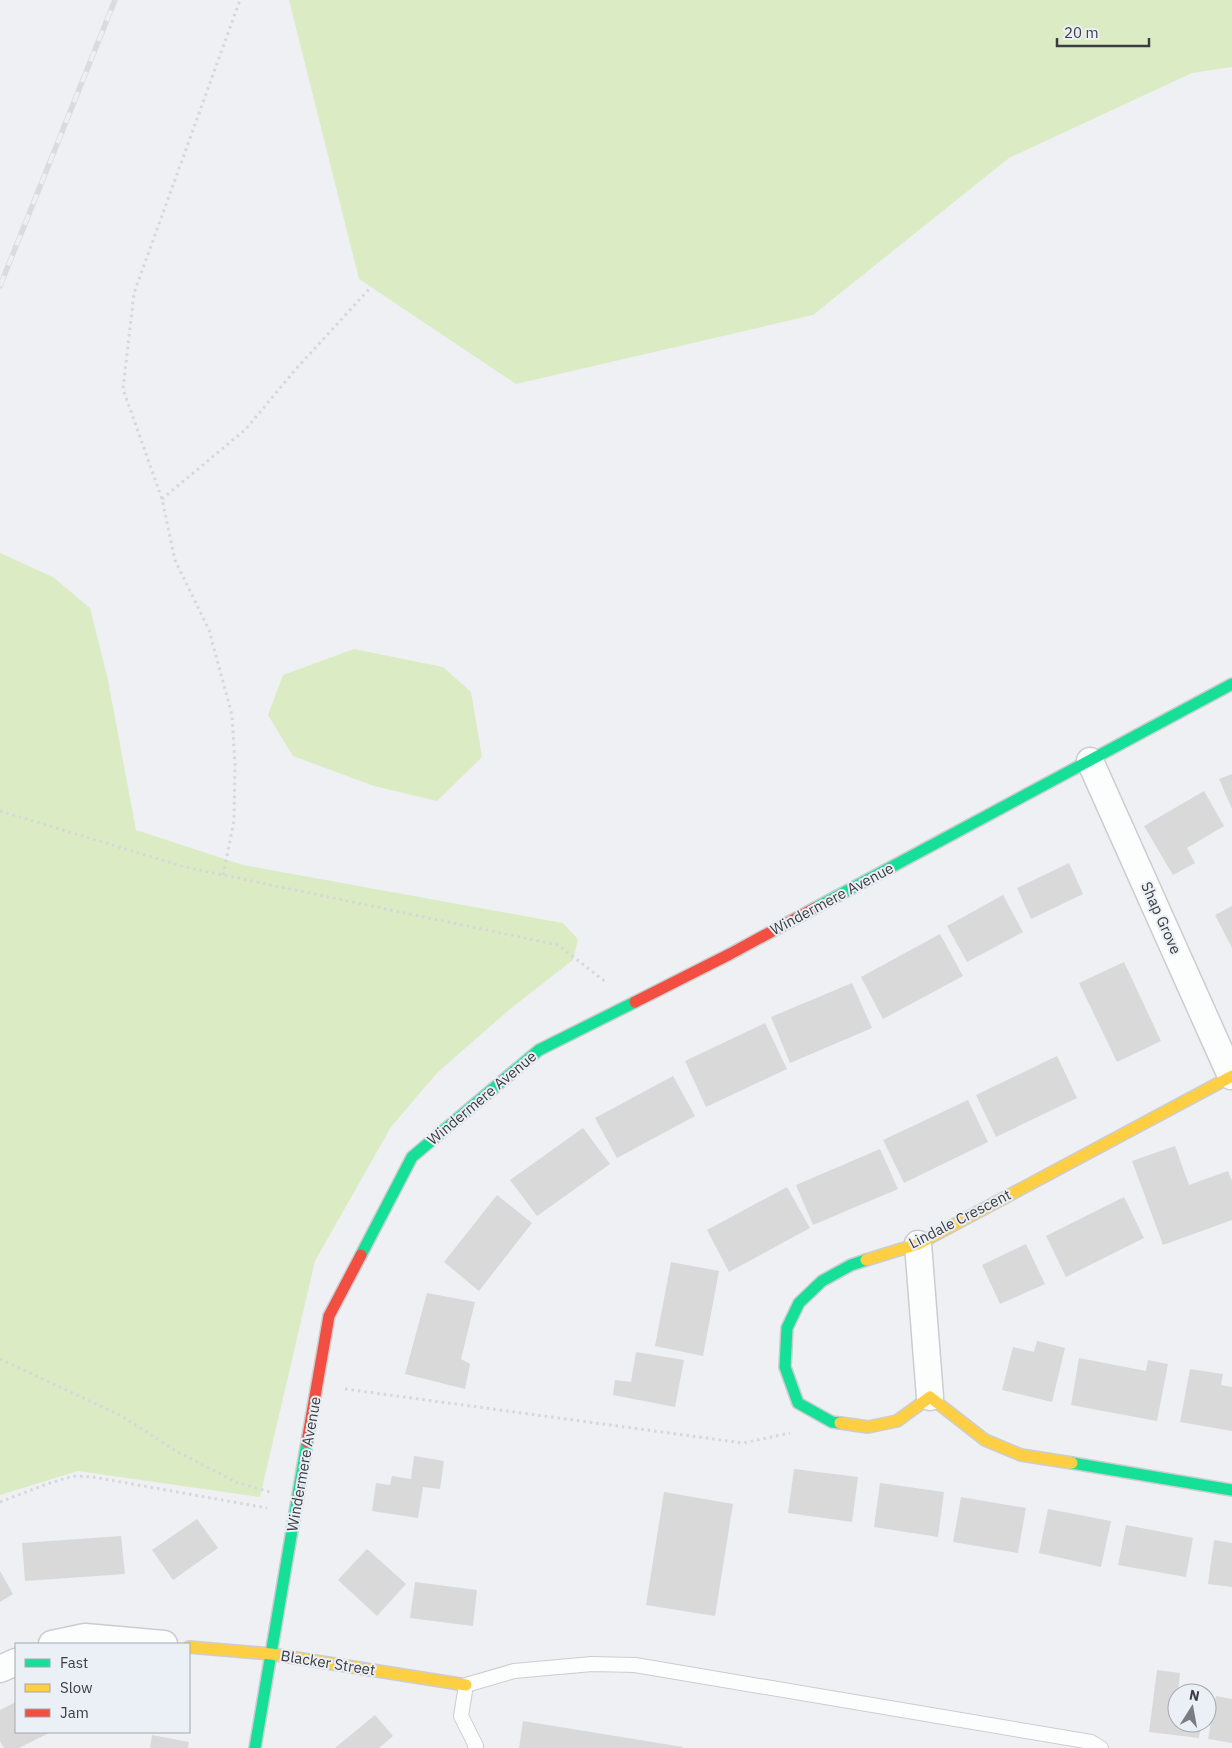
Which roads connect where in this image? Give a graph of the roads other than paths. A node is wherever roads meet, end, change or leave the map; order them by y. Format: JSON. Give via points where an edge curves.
{"nodes":[{"id":1,"x":1232,"y":684,"type":"edge"},
{"id":2,"x":1090,"y":760,"type":"junction"},
{"id":3,"x":1232,"y":1076,"type":"edge"},
{"id":4,"x":918,"y":1244,"type":"junction"},
{"id":5,"x":930,"y":1397,"type":"junction"},
{"id":6,"x":1232,"y":1490,"type":"edge"},
{"id":7,"x":57,"y":1643,"type":"edge"},
{"id":8,"x":153,"y":1643,"type":"edge"},
{"id":9,"x":190,"y":1647,"type":"edge"},
{"id":10,"x":270,"y":1654,"type":"junction"},
{"id":11,"x":15,"y":1662,"type":"edge"},
{"id":12,"x":0,"y":1670,"type":"edge"},
{"id":13,"x":466,"y":1685,"type":"junction"},
{"id":14,"x":255,"y":1748,"type":"edge"},
{"id":15,"x":475,"y":1748,"type":"edge"},
{"id":16,"x":1100,"y":1748,"type":"edge"}],
"edges":[{"from":1,"to":2,"type":"street","name":"Windermere Avenue"},
{"from":2,"to":3,"type":"street","name":"Shap Grove"},
{"from":2,"to":10,"type":"street","name":"Windermere Avenue","via":[[730,954],[539,1050],[412,1157],[329,1316]]},
{"from":3,"to":4,"type":"street","name":"Lindale Crescent"},
{"from":4,"to":5,"type":"street"},
{"from":4,"to":5,"type":"street","name":"Lindale Crescent","via":[[851,1264],[822,1281],[799,1304],[787,1328],[785,1367],[798,1403],[832,1422],[868,1427],[898,1420]]},
{"from":5,"to":6,"type":"street","via":[[985,1440],[1021,1455]]},
{"from":7,"to":8,"type":"street","via":[[85,1637]]},
{"from":9,"to":10,"type":"street","name":"Blacker Street"},
{"from":10,"to":13,"type":"street","name":"Blacker Street"},
{"from":10,"to":14,"type":"street","name":"Windermere Avenue"},
{"from":11,"to":12,"type":"street"},
{"from":13,"to":15,"type":"lane","via":[[462,1716]]},
{"from":13,"to":16,"type":"lane","via":[[514,1671],[592,1664],[635,1665],[1091,1742]]}]}
